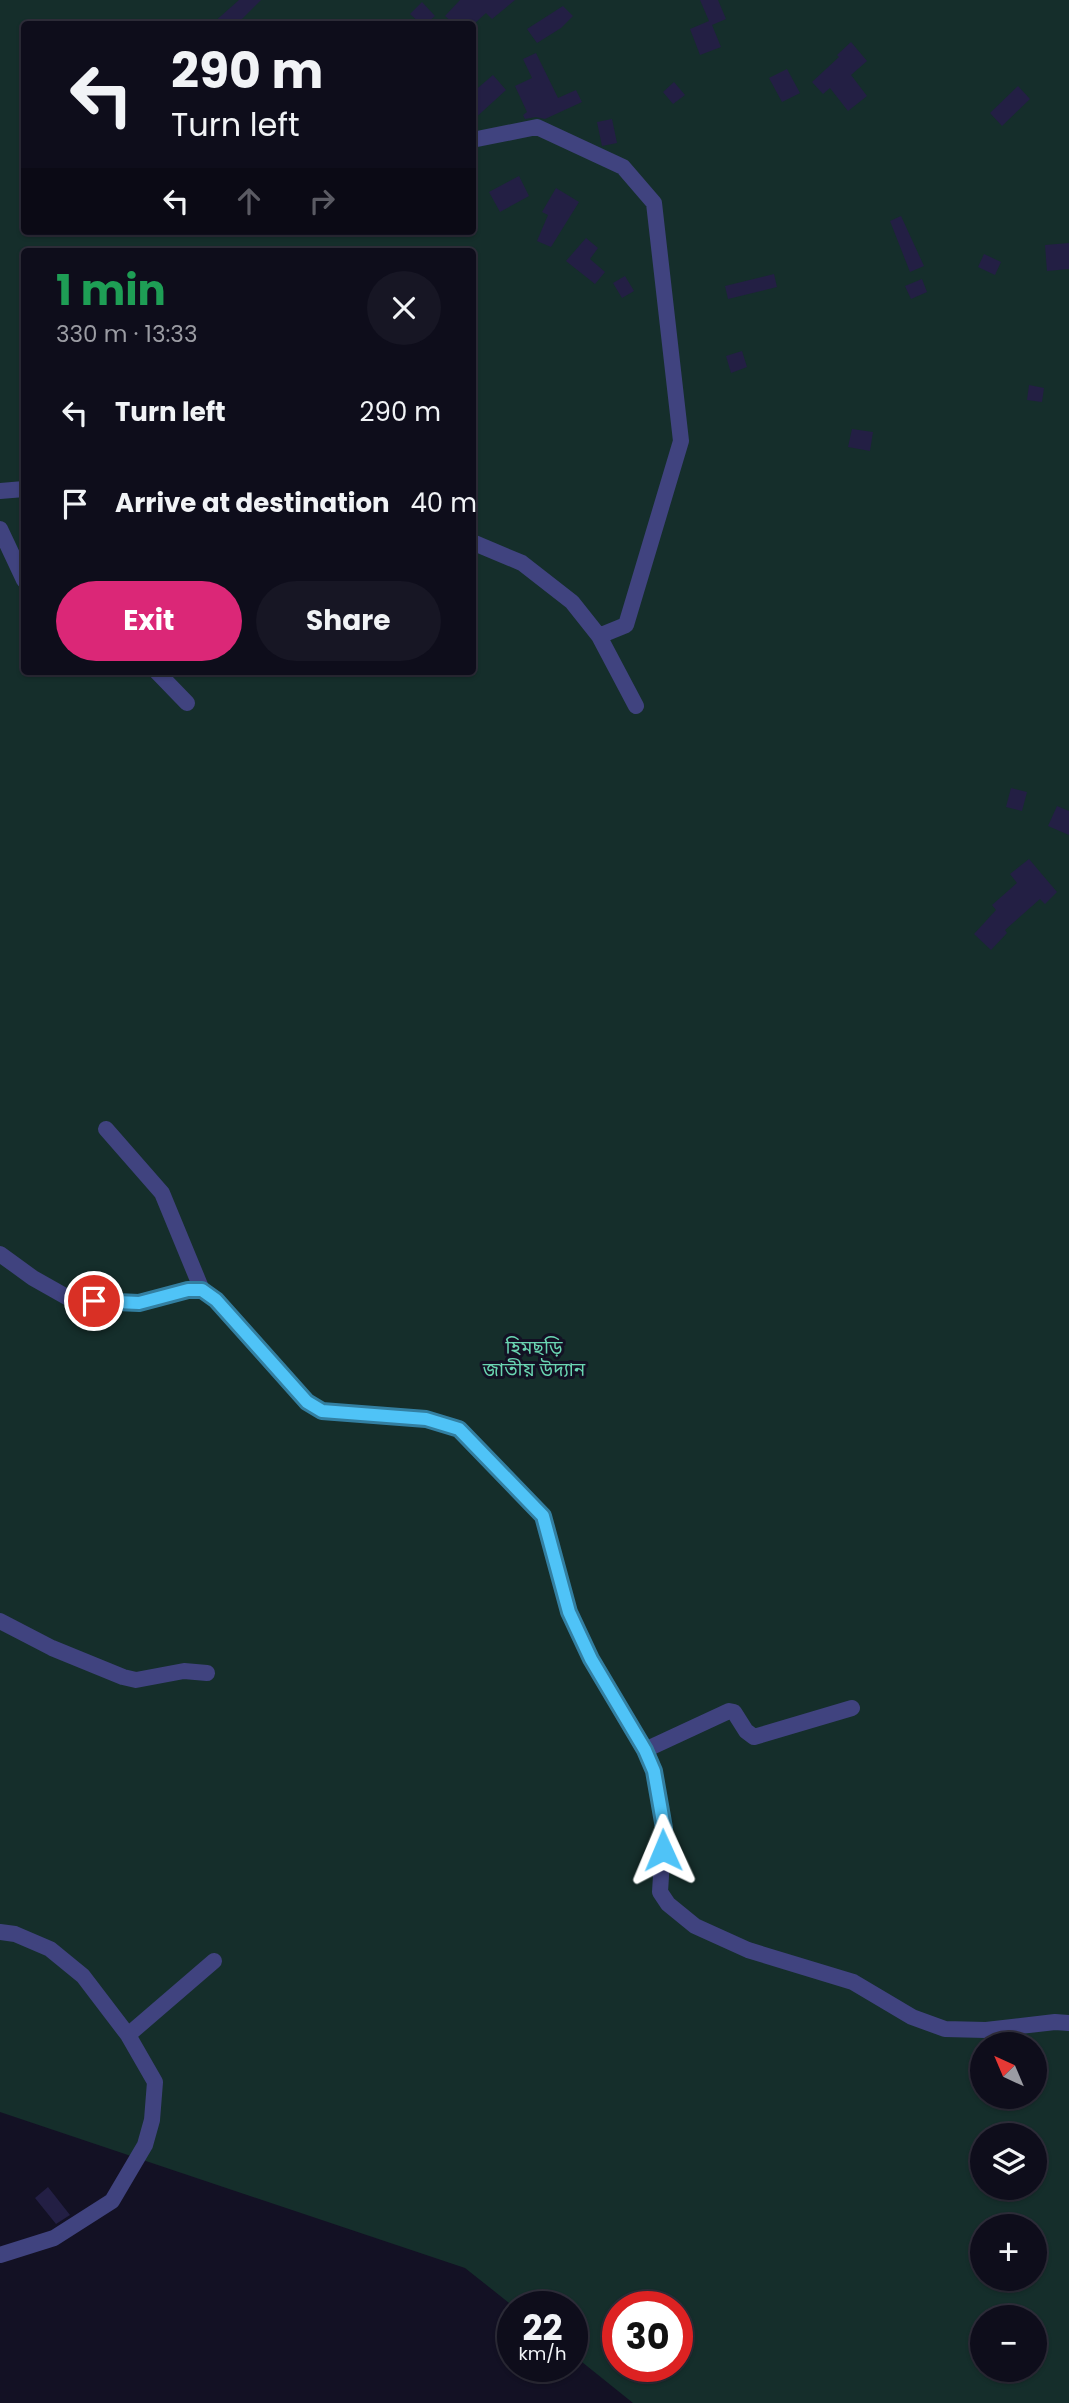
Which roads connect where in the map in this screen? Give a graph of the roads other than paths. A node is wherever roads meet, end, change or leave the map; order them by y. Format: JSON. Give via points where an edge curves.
{"nodes":[{"id":1,"x":476,"y":139,"type":"edge"},
{"id":2,"x":21,"y":489,"type":"edge"},
{"id":3,"x":0,"y":491,"type":"edge"},
{"id":4,"x":0,"y":529,"type":"edge"},
{"id":5,"x":476,"y":544,"type":"edge"},
{"id":6,"x":21,"y":574,"type":"edge"},
{"id":7,"x":599,"y":636,"type":"junction"},
{"id":8,"x":160,"y":675,"type":"edge"},
{"id":9,"x":187,"y":703,"type":"dead end"},
{"id":10,"x":636,"y":706,"type":"dead end"},
{"id":11,"x":106,"y":1129,"type":"dead end"},
{"id":12,"x":0,"y":1254,"type":"edge"},
{"id":13,"x":202,"y":1290,"type":"junction"},
{"id":14,"x":0,"y":1620,"type":"edge"},
{"id":15,"x":207,"y":1673,"type":"dead end"},
{"id":16,"x":852,"y":1708,"type":"dead end"},
{"id":17,"x":645,"y":1750,"type":"junction"},
{"id":18,"x":0,"y":1932,"type":"edge"},
{"id":19,"x":214,"y":1961,"type":"dead end"},
{"id":20,"x":1069,"y":2023,"type":"edge"},
{"id":21,"x":128,"y":2035,"type":"junction"},
{"id":22,"x":0,"y":2255,"type":"edge"}],
"edges":[{"from":1,"to":7,"type":"street","via":[[537,127],[623,167],[654,203],[681,441],[626,625]]},
{"from":2,"to":3,"type":"street"},
{"from":4,"to":6,"type":"street"},
{"from":5,"to":7,"type":"street","via":[[522,563],[572,602]]},
{"from":7,"to":10,"type":"street"},
{"from":8,"to":9,"type":"street"},
{"from":11,"to":13,"type":"street","via":[[162,1193]]},
{"from":12,"to":13,"type":"street","via":[[72,1300],[139,1303]]},
{"from":13,"to":17,"type":"street","via":[[307,1402],[322,1411],[426,1419],[459,1429],[530,1499],[547,1526],[569,1612]]},
{"from":14,"to":15,"type":"street","via":[[52,1648],[123,1677],[136,1680],[184,1671]]},
{"from":16,"to":17,"type":"street","via":[[754,1737],[729,1710]]},
{"from":17,"to":20,"type":"street","via":[[654,1771],[664,1828],[660,1892],[695,1926],[748,1950],[853,1982],[912,2017],[945,2029]]},
{"from":18,"to":21,"type":"street","via":[[50,1949],[83,1976]]},
{"from":19,"to":21,"type":"street"},
{"from":21,"to":22,"type":"street","via":[[155,2082],[152,2120],[145,2145],[113,2202],[54,2238]]}]}
